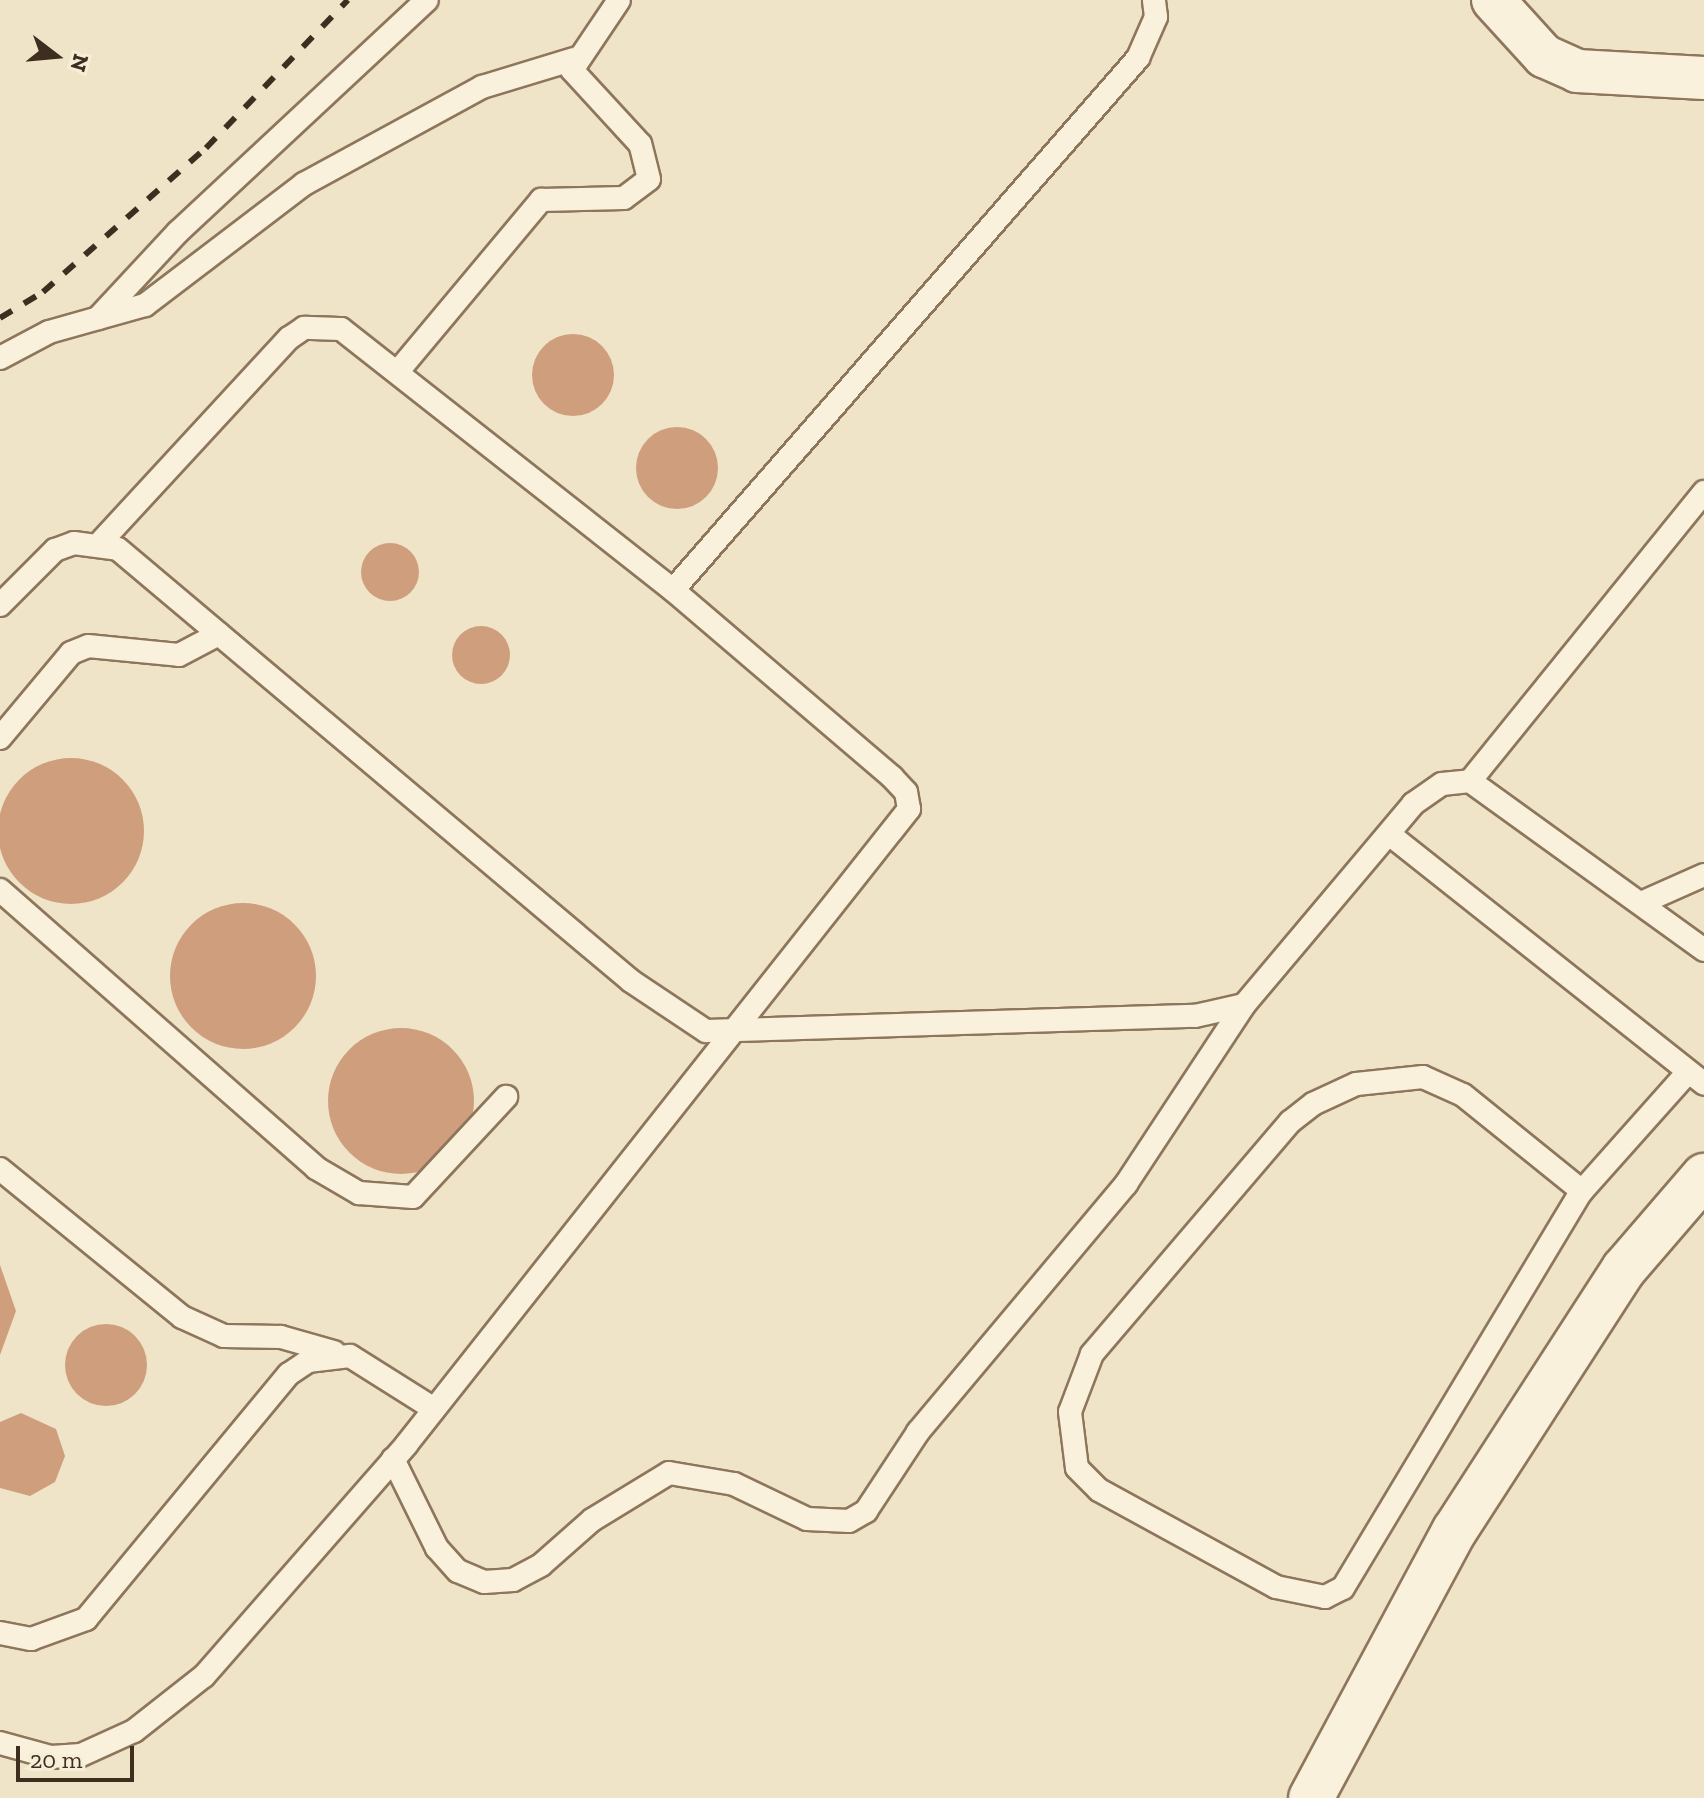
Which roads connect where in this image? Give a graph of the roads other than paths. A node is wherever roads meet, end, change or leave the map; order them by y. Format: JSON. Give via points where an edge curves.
{"nodes":[{"id":1,"x":427,"y":0,"type":"edge"},
{"id":2,"x":619,"y":0,"type":"edge"},
{"id":3,"x":1154,"y":0,"type":"edge"},
{"id":4,"x":1493,"y":0,"type":"edge"},
{"id":5,"x":574,"y":59,"type":"junction"},
{"id":6,"x":1704,"y":78,"type":"edge"},
{"id":7,"x":98,"y":318,"type":"junction"},
{"id":8,"x":0,"y":358,"type":"edge"},
{"id":9,"x":399,"y":370,"type":"junction"},
{"id":10,"x":1704,"y":492,"type":"edge"},
{"id":11,"x":100,"y":543,"type":"junction"},
{"id":12,"x":673,"y":590,"type":"junction"},
{"id":13,"x":0,"y":605,"type":"edge"},
{"id":14,"x":219,"y":634,"type":"junction"},
{"id":15,"x":0,"y":738,"type":"edge"},
{"id":16,"x":1470,"y":781,"type":"junction"},
{"id":17,"x":1389,"y":834,"type":"junction"},
{"id":18,"x":1704,"y":875,"type":"edge"},
{"id":19,"x":0,"y":890,"type":"edge"},
{"id":20,"x":1641,"y":903,"type":"junction"},
{"id":21,"x":1704,"y":950,"type":"edge"},
{"id":22,"x":1244,"y":1005,"type":"junction"},
{"id":23,"x":728,"y":1035,"type":"junction"},
{"id":24,"x":1696,"y":1078,"type":"edge"},
{"id":25,"x":506,"y":1097,"type":"dead end"},
{"id":26,"x":0,"y":1169,"type":"edge"},
{"id":27,"x":1704,"y":1176,"type":"edge"},
{"id":28,"x":1582,"y":1191,"type":"junction"},
{"id":29,"x":334,"y":1352,"type":"junction"},
{"id":30,"x":434,"y":1409,"type":"junction"},
{"id":31,"x":393,"y":1459,"type":"junction"},
{"id":32,"x":0,"y":1633,"type":"edge"},
{"id":33,"x":0,"y":1743,"type":"edge"},
{"id":34,"x":1311,"y":1798,"type":"edge"}],
"edges":[{"from":1,"to":7,"type":"lane","via":[[178,232]]},
{"from":2,"to":5,"type":"lane"},
{"from":3,"to":12,"type":"lane","via":[[1156,17],[1138,58]]},
{"from":4,"to":6,"type":"street","via":[[1544,56],[1577,71]]},
{"from":5,"to":7,"type":"lane","via":[[482,87],[432,113],[304,184],[153,300]]},
{"from":5,"to":9,"type":"lane","via":[[575,79],[640,144],[650,162],[649,179],[624,198],[541,200]]},
{"from":7,"to":8,"type":"lane"},
{"from":9,"to":11,"type":"lane","via":[[341,329],[304,328]]},
{"from":9,"to":12,"type":"lane"},
{"from":10,"to":16,"type":"lane"},
{"from":11,"to":13,"type":"lane","via":[[55,550]]},
{"from":11,"to":14,"type":"lane","via":[[137,561]]},
{"from":12,"to":23,"type":"lane","via":[[892,777],[906,792],[909,809]]},
{"from":14,"to":15,"type":"lane","via":[[179,655],[88,646],[71,653]]},
{"from":14,"to":23,"type":"lane","via":[[631,981],[682,1019]]},
{"from":16,"to":17,"type":"lane","via":[[1442,784]]},
{"from":16,"to":20,"type":"lane"},
{"from":17,"to":22,"type":"lane"},
{"from":17,"to":24,"type":"lane"},
{"from":18,"to":20,"type":"lane"},
{"from":19,"to":25,"type":"lane","via":[[316,1168],[359,1193],[413,1197]]},
{"from":20,"to":21,"type":"lane"},
{"from":22,"to":23,"type":"lane","via":[[1195,1016]]},
{"from":22,"to":31,"type":"lane","via":[[1126,1184],[918,1432],[866,1511],[849,1521],[807,1519],[734,1484],[669,1473],[592,1520],[541,1565],[513,1580],[484,1582],[458,1571],[437,1548]]},
{"from":23,"to":30,"type":"lane"},
{"from":24,"to":28,"type":"lane"},
{"from":26,"to":29,"type":"lane","via":[[182,1317],[224,1336],[281,1337]]},
{"from":27,"to":34,"type":"street","via":[[1624,1269],[1455,1530]]},
{"from":28,"to":28,"type":"lane","via":[[1343,1588],[1325,1597],[1276,1587],[1099,1490],[1077,1468],[1070,1412],[1092,1354],[1290,1122],[1313,1104],[1356,1084],[1423,1077],[1463,1095]]},
{"from":29,"to":30,"type":"lane"},
{"from":29,"to":32,"type":"lane","via":[[289,1374],[86,1619],[31,1639]]},
{"from":30,"to":31,"type":"lane"},
{"from":31,"to":33,"type":"lane","via":[[173,1706],[81,1755],[51,1757]]}]}
